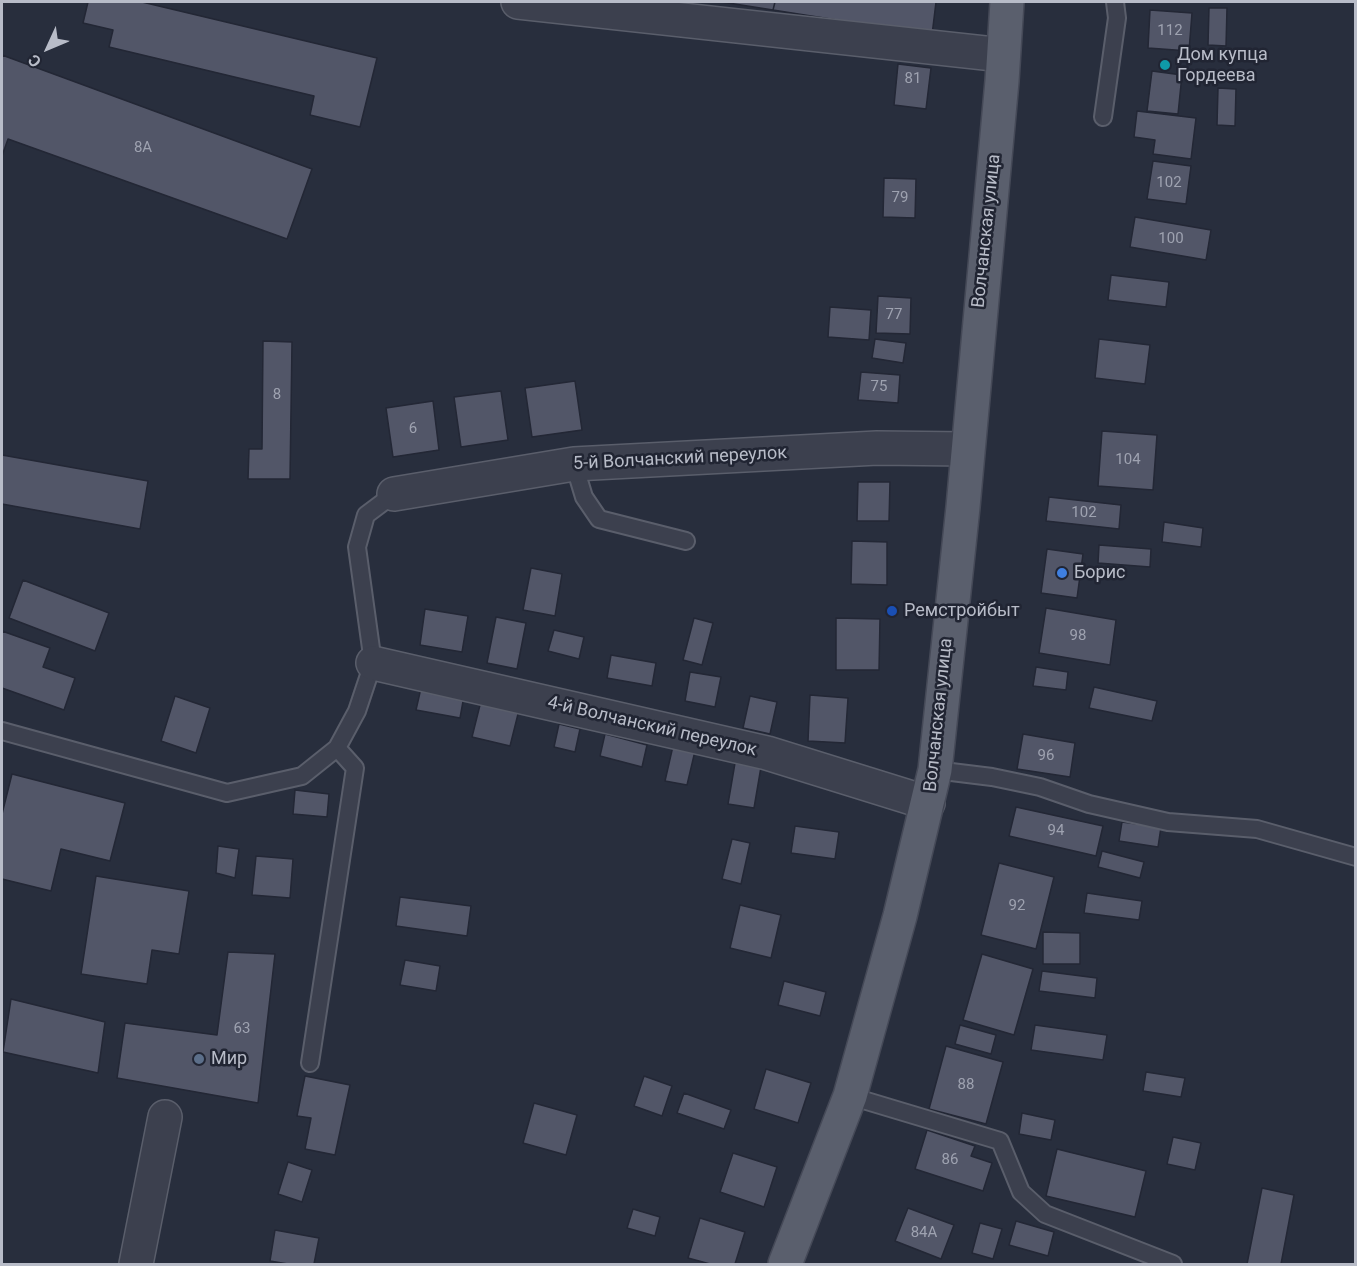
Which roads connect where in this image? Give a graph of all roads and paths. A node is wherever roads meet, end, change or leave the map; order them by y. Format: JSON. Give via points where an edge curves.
{"nodes":[{"id":1,"x":518,"y":2,"type":"edge"},
{"id":2,"x":1007,"y":2,"type":"edge"},
{"id":3,"x":1115,"y":2,"type":"edge"},
{"id":4,"x":1003,"y":55,"type":"junction"},
{"id":5,"x":1103,"y":117,"type":"dead end"},
{"id":6,"x":968,"y":449,"type":"junction"},
{"id":7,"x":574,"y":464,"type":"junction"},
{"id":8,"x":394,"y":494,"type":"joint"},
{"id":9,"x":686,"y":541,"type":"dead end"},
{"id":10,"x":373,"y":663,"type":"junction"},
{"id":11,"x":2,"y":731,"type":"edge"},
{"id":12,"x":337,"y":748,"type":"junction"},
{"id":13,"x":935,"y":770,"type":"junction"},
{"id":14,"x":928,"y":803,"type":"junction"},
{"id":15,"x":1356,"y":857,"type":"edge"},
{"id":16,"x":310,"y":1063,"type":"dead end"},
{"id":17,"x":850,"y":1096,"type":"junction"},
{"id":18,"x":165,"y":1117,"type":"dead end"},
{"id":19,"x":136,"y":1264,"type":"edge"},
{"id":20,"x":785,"y":1264,"type":"edge"},
{"id":21,"x":1173,"y":1264,"type":"edge"}],
"edges":[{"from":1,"to":4,"type":"street"},
{"from":2,"to":4,"type":"main road","name":"Волчанская улица"},
{"from":3,"to":5,"type":"lane","via":[[1117,18]]},
{"from":4,"to":6,"type":"main road","name":"Волчанская улица"},
{"from":6,"to":7,"type":"street","name":"5-й Волчанский переулок","via":[[877,448]]},
{"from":6,"to":13,"type":"main road","name":"Волчанская улица"},
{"from":7,"to":8,"type":"street","name":"5-й Волчанский переулок"},
{"from":7,"to":9,"type":"lane","via":[[584,497],[599,519]]},
{"from":8,"to":10,"type":"lane","via":[[366,516],[357,547]]},
{"from":10,"to":12,"type":"lane","via":[[357,711]]},
{"from":10,"to":14,"type":"street","name":"4-й Волчанский переулок","via":[[767,753]]},
{"from":11,"to":12,"type":"lane","via":[[227,793],[302,776]]},
{"from":12,"to":16,"type":"lane","via":[[355,768]]},
{"from":13,"to":14,"type":"main road","name":"Волчанская улица"},
{"from":13,"to":15,"type":"lane","via":[[1040,787],[1089,804],[1168,822],[1257,829]]},
{"from":14,"to":17,"type":"main road","name":"Волчанская улица"},
{"from":17,"to":20,"type":"main road","name":"Волчанская улица"},
{"from":17,"to":21,"type":"lane","via":[[1000,1141],[1021,1192],[1045,1214]]},
{"from":18,"to":19,"type":"street"}]}
